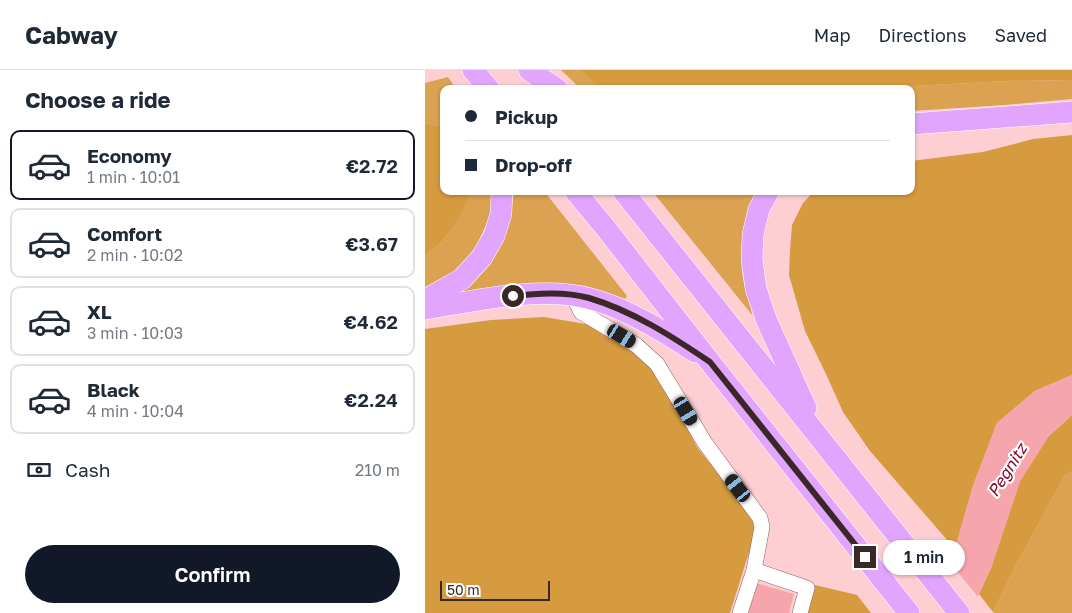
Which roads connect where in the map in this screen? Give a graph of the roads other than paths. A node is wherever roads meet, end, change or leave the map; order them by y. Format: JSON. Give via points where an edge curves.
{"nodes":[{"id":1,"x":465,"y":70,"type":"edge"},
{"id":2,"x":473,"y":70,"type":"edge"},
{"id":3,"x":527,"y":70,"type":"edge"},
{"id":4,"x":471,"y":85,"type":"edge"},
{"id":5,"x":486,"y":85,"type":"edge"},
{"id":6,"x":538,"y":85,"type":"edge"},
{"id":7,"x":551,"y":85,"type":"edge"},
{"id":8,"x":1072,"y":112,"type":"edge"},
{"id":9,"x":915,"y":124,"type":"edge"},
{"id":10,"x":502,"y":195,"type":"edge"},
{"id":11,"x":578,"y":195,"type":"edge"},
{"id":12,"x":626,"y":195,"type":"edge"},
{"id":13,"x":767,"y":195,"type":"edge"},
{"id":14,"x":573,"y":295,"type":"junction"},
{"id":15,"x":425,"y":300,"type":"edge"},
{"id":16,"x":425,"y":309,"type":"edge"},
{"id":17,"x":710,"y":362,"type":"junction"},
{"id":18,"x":819,"y":438,"type":"junction"},
{"id":19,"x":754,"y":570,"type":"junction"},
{"id":20,"x":741,"y":613,"type":"edge"},
{"id":21,"x":800,"y":613,"type":"edge"},
{"id":22,"x":909,"y":613,"type":"edge"},
{"id":23,"x":959,"y":613,"type":"edge"}],
"edges":[{"from":1,"to":4,"type":"highway"},
{"from":2,"to":5,"type":"highway"},
{"from":3,"to":6,"type":"highway"},
{"from":3,"to":7,"type":"highway"},
{"from":8,"to":9,"type":"highway"},
{"from":10,"to":15,"type":"highway","via":[[501,214],[494,236],[482,257],[462,279]]},
{"from":11,"to":17,"type":"highway"},
{"from":12,"to":18,"type":"highway"},
{"from":13,"to":18,"type":"highway","via":[[759,208],[753,234],[756,289],[766,320]]},
{"from":14,"to":16,"type":"highway","via":[[527,294]]},
{"from":14,"to":17,"type":"highway","via":[[621,310]]},
{"from":14,"to":19,"type":"lane","via":[[581,312],[636,345],[657,364],[705,443],[760,518],[762,527]]},
{"from":17,"to":22,"type":"highway"},
{"from":18,"to":23,"type":"highway"},
{"from":19,"to":20,"type":"lane"},
{"from":19,"to":21,"type":"lane","via":[[807,588]]}]}
